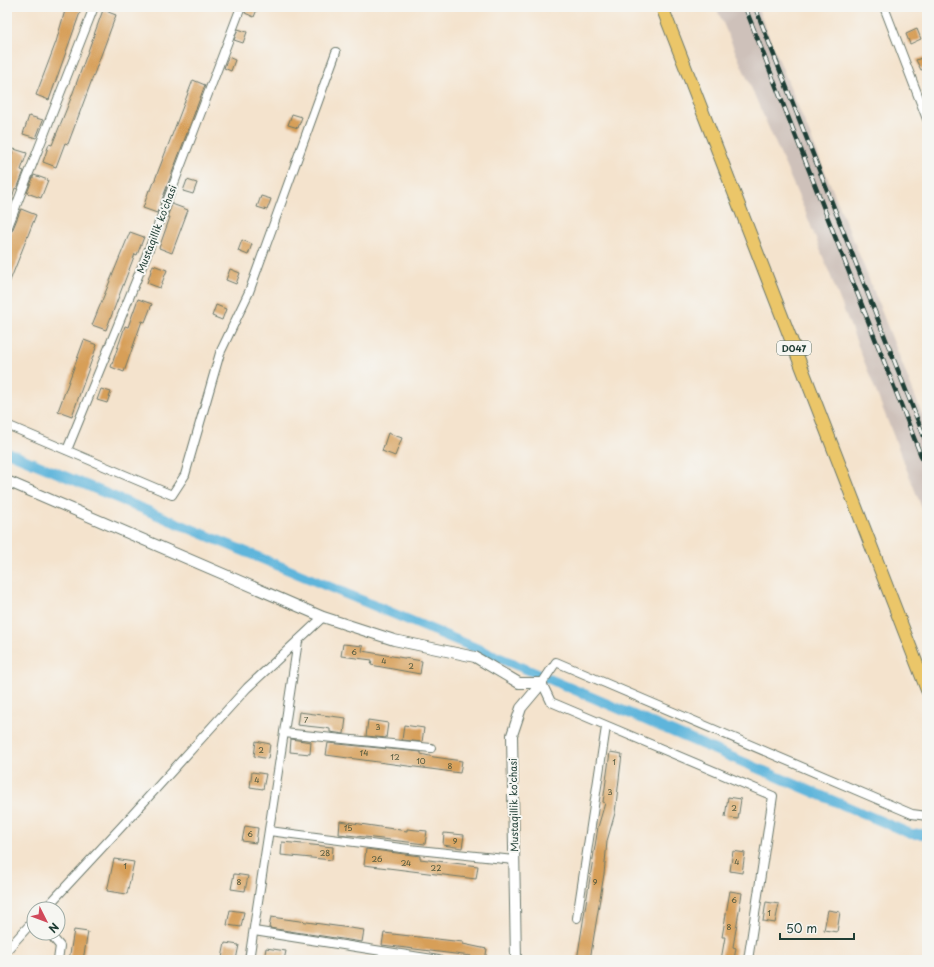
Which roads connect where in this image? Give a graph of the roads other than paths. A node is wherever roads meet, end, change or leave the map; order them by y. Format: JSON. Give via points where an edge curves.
{"nodes":[{"id":1,"x":94,"y":7,"type":"edge"},
{"id":2,"x":241,"y":7,"type":"edge"},
{"id":3,"x":662,"y":7,"type":"edge"},
{"id":4,"x":884,"y":7,"type":"edge"},
{"id":5,"x":336,"y":52,"type":"dead end"},
{"id":6,"x":927,"y":119,"type":"edge"},
{"id":7,"x":7,"y":229,"type":"edge"},
{"id":8,"x":7,"y":425,"type":"edge"},
{"id":9,"x":67,"y":450,"type":"junction"},
{"id":10,"x":7,"y":481,"type":"edge"},
{"id":11,"x":323,"y":617,"type":"junction"},
{"id":12,"x":298,"y":641,"type":"junction"},
{"id":13,"x":542,"y":683,"type":"junction"},
{"id":14,"x":927,"y":690,"type":"edge"},
{"id":15,"x":606,"y":727,"type":"junction"},
{"id":16,"x":284,"y":732,"type":"junction"},
{"id":17,"x":431,"y":748,"type":"dead end"},
{"id":18,"x":927,"y":816,"type":"edge"},
{"id":19,"x":269,"y":831,"type":"junction"},
{"id":20,"x":514,"y":860,"type":"junction"},
{"id":21,"x":52,"y":901,"type":"edge"},
{"id":22,"x":577,"y":918,"type":"dead end"},
{"id":23,"x":26,"y":929,"type":"edge"},
{"id":24,"x":254,"y":931,"type":"junction"},
{"id":25,"x":56,"y":941,"type":"edge"},
{"id":26,"x":7,"y":950,"type":"edge"},
{"id":27,"x":58,"y":960,"type":"edge"},
{"id":28,"x":249,"y":960,"type":"edge"},
{"id":29,"x":439,"y":960,"type":"edge"},
{"id":30,"x":516,"y":960,"type":"edge"},
{"id":31,"x":748,"y":960,"type":"edge"}],
"edges":[{"from":1,"to":7,"type":"street"},
{"from":2,"to":9,"type":"street","name":"Mustaqillik ko'chasi"},
{"from":3,"to":14,"type":"main road","number":"D047"},
{"from":4,"to":6,"type":"street"},
{"from":5,"to":9,"type":"street","via":[[249,292],[220,353],[185,475],[172,495]]},
{"from":8,"to":9,"type":"street"},
{"from":10,"to":11,"type":"street"},
{"from":11,"to":12,"type":"street"},
{"from":11,"to":13,"type":"street","via":[[394,640],[474,657],[519,683]]},
{"from":12,"to":16,"type":"street"},
{"from":12,"to":21,"type":"street","via":[[248,688]]},
{"from":13,"to":15,"type":"street","via":[[551,702]]},
{"from":13,"to":18,"type":"street","name":"Mustaqillik ko'chasi","via":[[556,662],[905,810]]},
{"from":13,"to":20,"type":"street","name":"Mustaqillik ko'chasi","via":[[521,708],[512,735]]},
{"from":15,"to":22,"type":"street"},
{"from":15,"to":31,"type":"street","via":[[773,796]]},
{"from":16,"to":17,"type":"street"},
{"from":16,"to":19,"type":"street"},
{"from":19,"to":20,"type":"street"},
{"from":19,"to":24,"type":"street"},
{"from":20,"to":30,"type":"street","name":"Mustaqillik ko'chasi"},
{"from":23,"to":26,"type":"street"},
{"from":24,"to":28,"type":"street"},
{"from":24,"to":29,"type":"street"},
{"from":25,"to":27,"type":"street","via":[[60,946]]}]}
